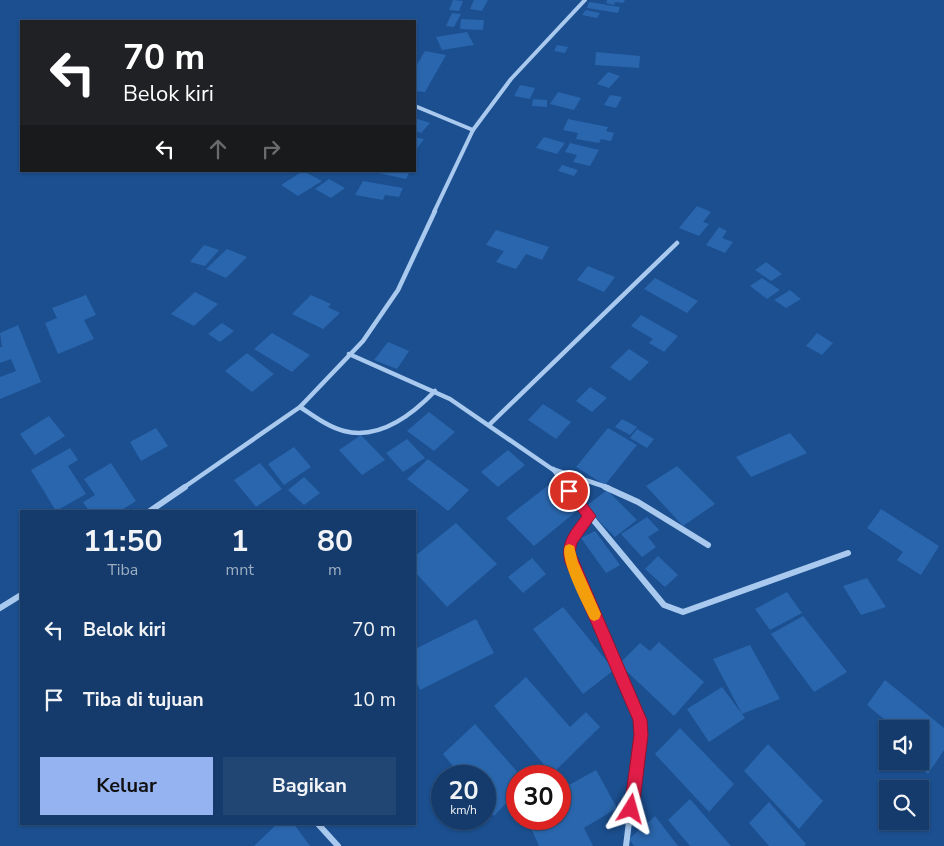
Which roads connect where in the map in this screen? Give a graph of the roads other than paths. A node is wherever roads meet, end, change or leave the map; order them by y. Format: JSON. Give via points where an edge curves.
{"nodes":[{"id":1,"x":585,"y":0,"type":"edge"},
{"id":2,"x":416,"y":106,"type":"edge"},
{"id":3,"x":473,"y":130,"type":"junction"},
{"id":4,"x":677,"y":243,"type":"dead end"},
{"id":5,"x":349,"y":354,"type":"junction"},
{"id":6,"x":435,"y":391,"type":"junction"},
{"id":7,"x":300,"y":407,"type":"junction"},
{"id":8,"x":489,"y":424,"type":"junction"},
{"id":9,"x":552,"y":469,"type":"junction"},
{"id":10,"x":151,"y":510,"type":"edge"},
{"id":11,"x":590,"y":516,"type":"junction"},
{"id":12,"x":708,"y":545,"type":"dead end"},
{"id":13,"x":848,"y":553,"type":"dead end"},
{"id":14,"x":20,"y":596,"type":"edge"},
{"id":15,"x":0,"y":608,"type":"edge"},
{"id":16,"x":319,"y":825,"type":"edge"},
{"id":17,"x":338,"y":846,"type":"edge"},
{"id":18,"x":626,"y":846,"type":"edge"}],
"edges":[{"from":1,"to":3,"type":"street","via":[[510,78]]},
{"from":2,"to":3,"type":"street"},
{"from":3,"to":5,"type":"street","via":[[398,290],[363,341]]},
{"from":4,"to":8,"type":"street"},
{"from":5,"to":6,"type":"street"},
{"from":5,"to":7,"type":"street"},
{"from":6,"to":7,"type":"street","via":[[405,417],[374,430],[359,432],[345,432]]},
{"from":6,"to":8,"type":"street"},
{"from":7,"to":10,"type":"street"},
{"from":8,"to":9,"type":"street"},
{"from":9,"to":11,"type":"street"},
{"from":9,"to":12,"type":"street","via":[[609,488],[638,502]]},
{"from":11,"to":13,"type":"street","via":[[664,605],[676,611],[683,612]]},
{"from":11,"to":18,"type":"street","via":[[571,541],[569,552],[641,727]]},
{"from":14,"to":15,"type":"street"},
{"from":16,"to":17,"type":"street"}]}
